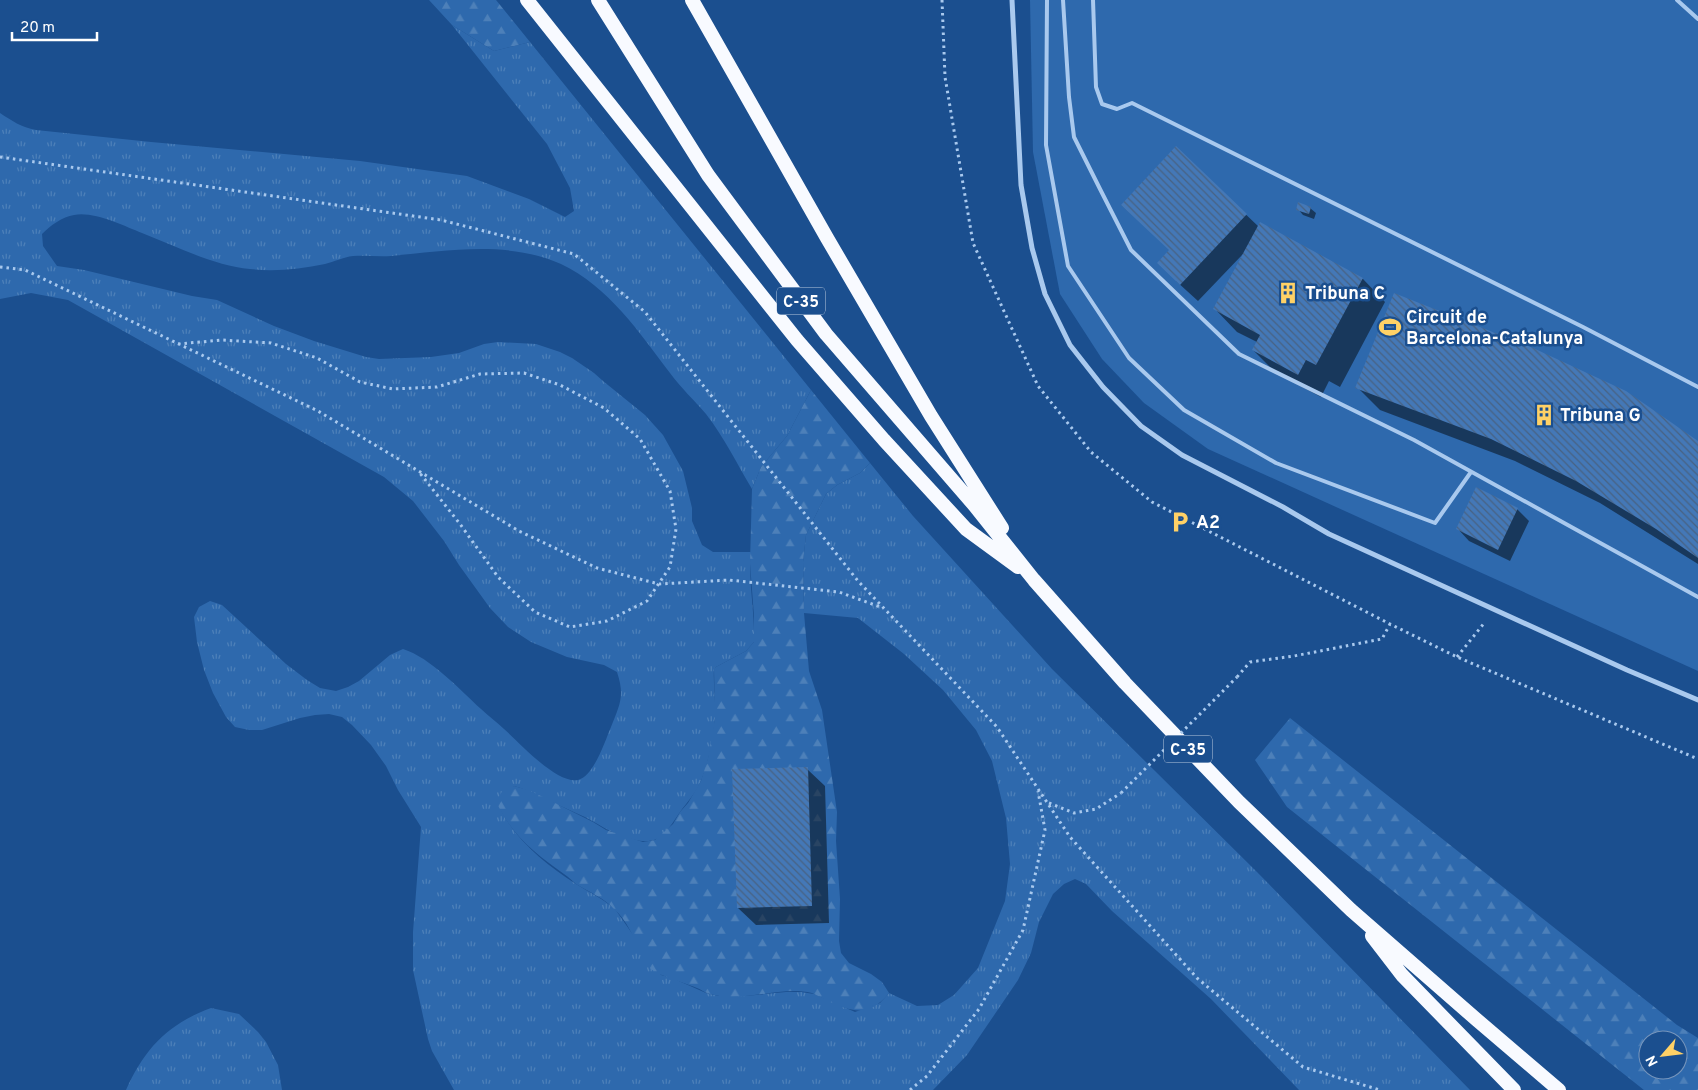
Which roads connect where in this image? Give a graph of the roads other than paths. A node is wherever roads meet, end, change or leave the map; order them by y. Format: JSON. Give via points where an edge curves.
{"nodes":[{"id":1,"x":527,"y":0,"type":"edge"},
{"id":2,"x":598,"y":0,"type":"edge"},
{"id":3,"x":692,"y":0,"type":"edge"},
{"id":4,"x":1012,"y":0,"type":"edge"},
{"id":5,"x":1047,"y":0,"type":"edge"},
{"id":6,"x":1063,"y":0,"type":"edge"},
{"id":7,"x":1093,"y":0,"type":"edge"},
{"id":8,"x":1677,"y":0,"type":"edge"},
{"id":9,"x":1698,"y":19,"type":"edge"},
{"id":10,"x":1698,"y":387,"type":"edge"},
{"id":11,"x":1471,"y":472,"type":"junction"},
{"id":12,"x":1034,"y":580,"type":"junction"},
{"id":13,"x":1698,"y":597,"type":"edge"},
{"id":14,"x":1698,"y":700,"type":"edge"},
{"id":15,"x":1351,"y":910,"type":"junction"},
{"id":16,"x":1514,"y":1090,"type":"edge"},
{"id":17,"x":1559,"y":1090,"type":"edge"}],
"edges":[{"from":1,"to":12,"type":"highway","via":[[797,340],[884,440],[966,528]]},
{"from":2,"to":12,"type":"highway","number":"C-35","via":[[708,175],[826,334]]},
{"from":3,"to":12,"type":"highway","via":[[931,416]]},
{"from":4,"to":14,"type":"street","via":[[1021,186],[1032,248],[1045,294],[1070,345],[1102,387],[1141,426],[1182,455],[1329,534]]},
{"from":5,"to":11,"type":"lane","via":[[1046,145],[1068,266],[1129,358],[1184,410],[1276,463],[1435,523]]},
{"from":6,"to":11,"type":"lane","via":[[1074,136],[1131,250],[1239,354],[1414,440]]},
{"from":7,"to":10,"type":"lane","via":[[1096,87],[1102,104],[1117,109],[1132,103]]},
{"from":8,"to":9,"type":"lane"},
{"from":11,"to":13,"type":"lane"},
{"from":12,"to":15,"type":"highway","number":"C-35","via":[[1125,683],[1239,802]]},
{"from":15,"to":16,"type":"highway","via":[[1402,975]]},
{"from":15,"to":17,"type":"highway","number":"C-35"}]}
